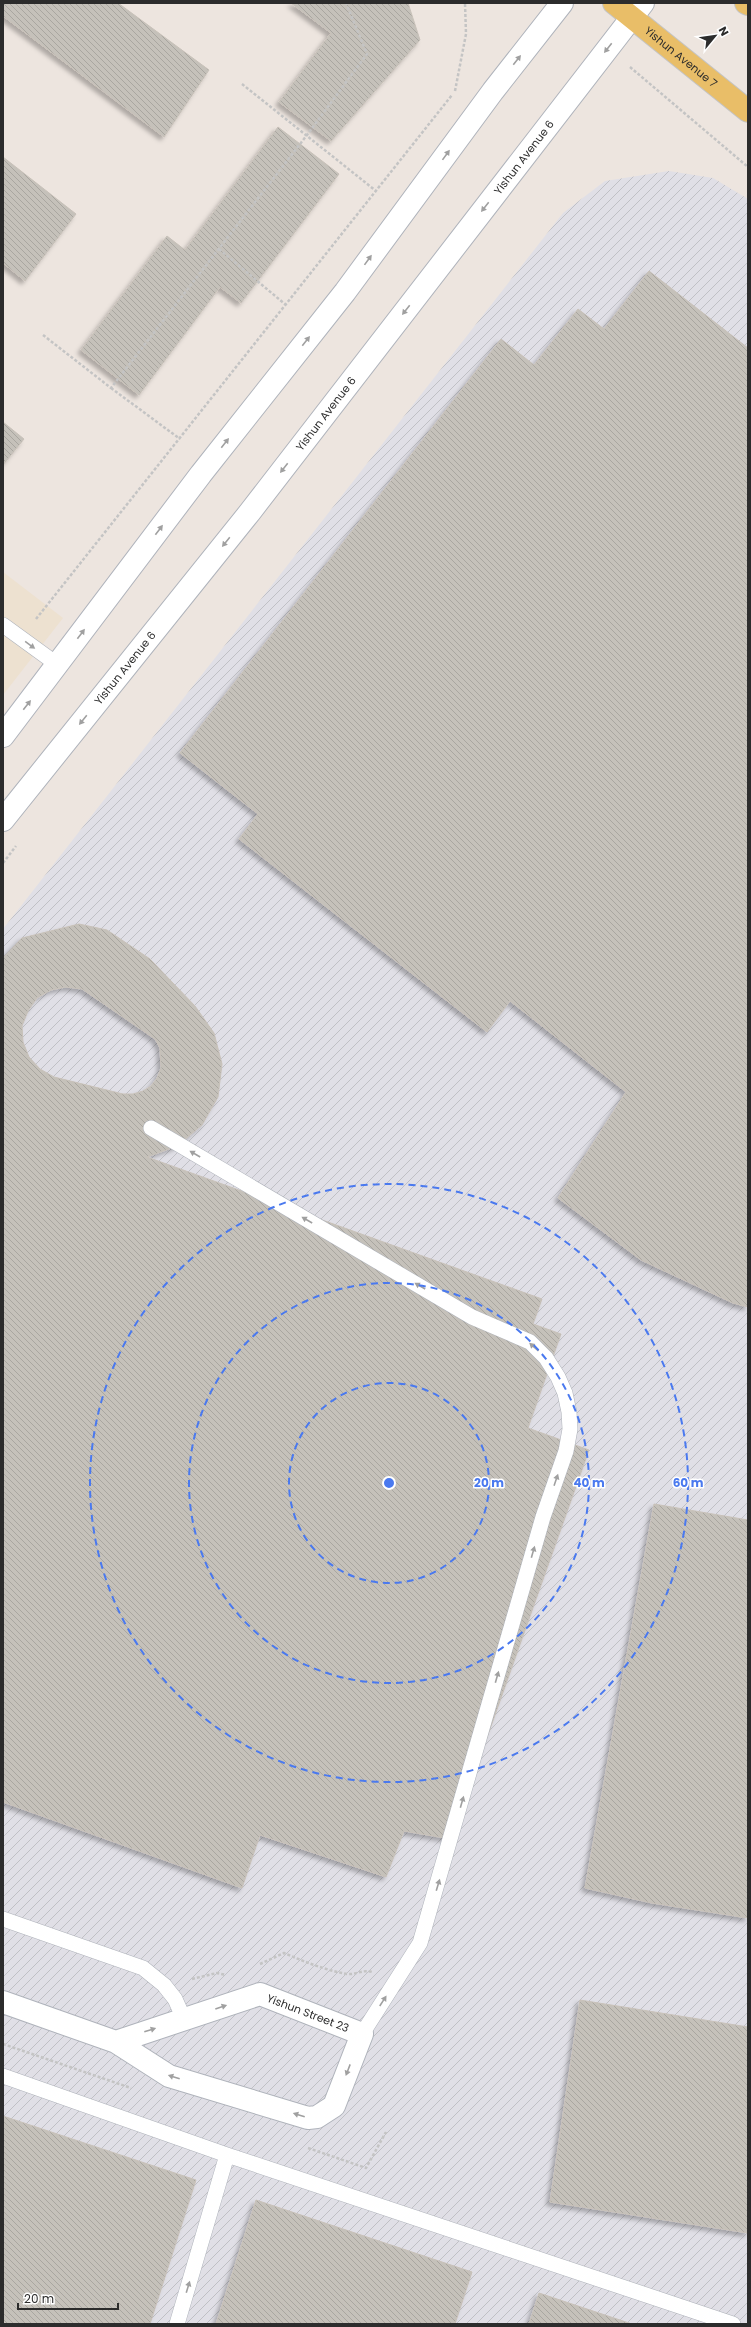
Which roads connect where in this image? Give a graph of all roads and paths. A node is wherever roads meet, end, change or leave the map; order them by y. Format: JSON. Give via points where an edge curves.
{"nodes":[{"id":1,"x":346,"y":3,"type":"edge"},
{"id":2,"x":465,"y":3,"type":"edge"},
{"id":3,"x":562,"y":3,"type":"edge"},
{"id":4,"x":614,"y":3,"type":"edge"},
{"id":5,"x":637,"y":10,"type":"edge"},
{"id":6,"x":628,"y":65,"type":"dead end"},
{"id":7,"x":242,"y":84,"type":"dead end"},
{"id":8,"x":459,"y":85,"type":"dead end"},
{"id":9,"x":455,"y":91,"type":"junction"},
{"id":10,"x":748,"y":111,"type":"edge"},
{"id":11,"x":307,"y":135,"type":"junction"},
{"id":12,"x":748,"y":166,"type":"edge"},
{"id":13,"x":376,"y":191,"type":"junction"},
{"id":14,"x":219,"y":249,"type":"junction"},
{"id":15,"x":286,"y":305,"type":"junction"},
{"id":16,"x":43,"y":335,"type":"dead end"},
{"id":17,"x":110,"y":388,"type":"junction"},
{"id":18,"x":180,"y":439,"type":"junction"},
{"id":19,"x":3,"y":625,"type":"edge"},
{"id":20,"x":21,"y":638,"type":"junction"},
{"id":21,"x":58,"y":665,"type":"junction"},
{"id":22,"x":3,"y":736,"type":"edge"},
{"id":23,"x":3,"y":820,"type":"edge"},
{"id":24,"x":151,"y":1128,"type":"dead end"},
{"id":25,"x":3,"y":1919,"type":"edge"},
{"id":26,"x":258,"y":1966,"type":"dead end"},
{"id":27,"x":229,"y":1975,"type":"dead end"},
{"id":28,"x":396,"y":1982,"type":"junction"},
{"id":29,"x":164,"y":1985,"type":"junction"},
{"id":30,"x":3,"y":2002,"type":"edge"},
{"id":31,"x":184,"y":2019,"type":"junction"},
{"id":32,"x":362,"y":2034,"type":"junction"},
{"id":33,"x":116,"y":2042,"type":"junction"},
{"id":34,"x":3,"y":2076,"type":"edge"},
{"id":35,"x":227,"y":2154,"type":"junction"},
{"id":36,"x":177,"y":2324,"type":"edge"},
{"id":37,"x":733,"y":2324,"type":"edge"}],
"edges":[{"from":1,"to":11,"type":"path","via":[[367,54]]},
{"from":2,"to":9,"type":"path","via":[[466,34]]},
{"from":21,"to":3,"type":"main road","one_way":true,"via":[[201,474],[345,292],[493,91]]},
{"from":4,"to":5,"type":"main road","name":"Yishun Avenue 7"},
{"from":5,"to":10,"type":"main road","name":"Yishun Avenue 7"},
{"from":5,"to":23,"type":"main road","name":"Yishun Avenue 6","one_way":true,"via":[[250,512]]},
{"from":6,"to":12,"type":"path"},
{"from":7,"to":11,"type":"path"},
{"from":8,"to":9,"type":"path"},
{"from":9,"to":13,"type":"path"},
{"from":11,"to":13,"type":"path"},
{"from":11,"to":14,"type":"path"},
{"from":13,"to":15,"type":"path"},
{"from":14,"to":15,"type":"path"},
{"from":14,"to":17,"type":"path"},
{"from":15,"to":18,"type":"path"},
{"from":16,"to":17,"type":"path"},
{"from":17,"to":18,"type":"path"},
{"from":18,"to":20,"type":"path"},
{"from":19,"to":20,"type":"lane"},
{"from":20,"to":21,"type":"lane","one_way":true},
{"from":22,"to":21,"type":"main road","one_way":true},
{"from":28,"to":24,"type":"lane","one_way":true,"via":[[420,1943],[543,1517],[566,1451],[570,1429],[565,1393],[546,1358],[530,1342],[472,1317]]},
{"from":25,"to":29,"type":"lane","via":[[143,1968]]},
{"from":26,"to":28,"type":"path","via":[[284,1953],[314,1966],[350,1974],[366,1970]]},
{"from":27,"to":29,"type":"path","via":[[217,1973]]},
{"from":32,"to":28,"type":"lane","one_way":true},
{"from":29,"to":31,"type":"lane","via":[[175,1999]]},
{"from":30,"to":33,"type":"main road","name":"Yishun Street 23"},
{"from":31,"to":32,"type":"main road","name":"Yishun Street 23","one_way":true,"via":[[260,1994]]},
{"from":33,"to":31,"type":"main road","name":"Yishun Street 23","one_way":true},
{"from":32,"to":33,"type":"main road","name":"Yishun Street 23","one_way":true,"via":[[334,2106],[317,2117],[308,2118],[169,2076]]},
{"from":34,"to":35,"type":"lane"},
{"from":36,"to":35,"type":"lane","one_way":true},
{"from":35,"to":37,"type":"lane"}]}
